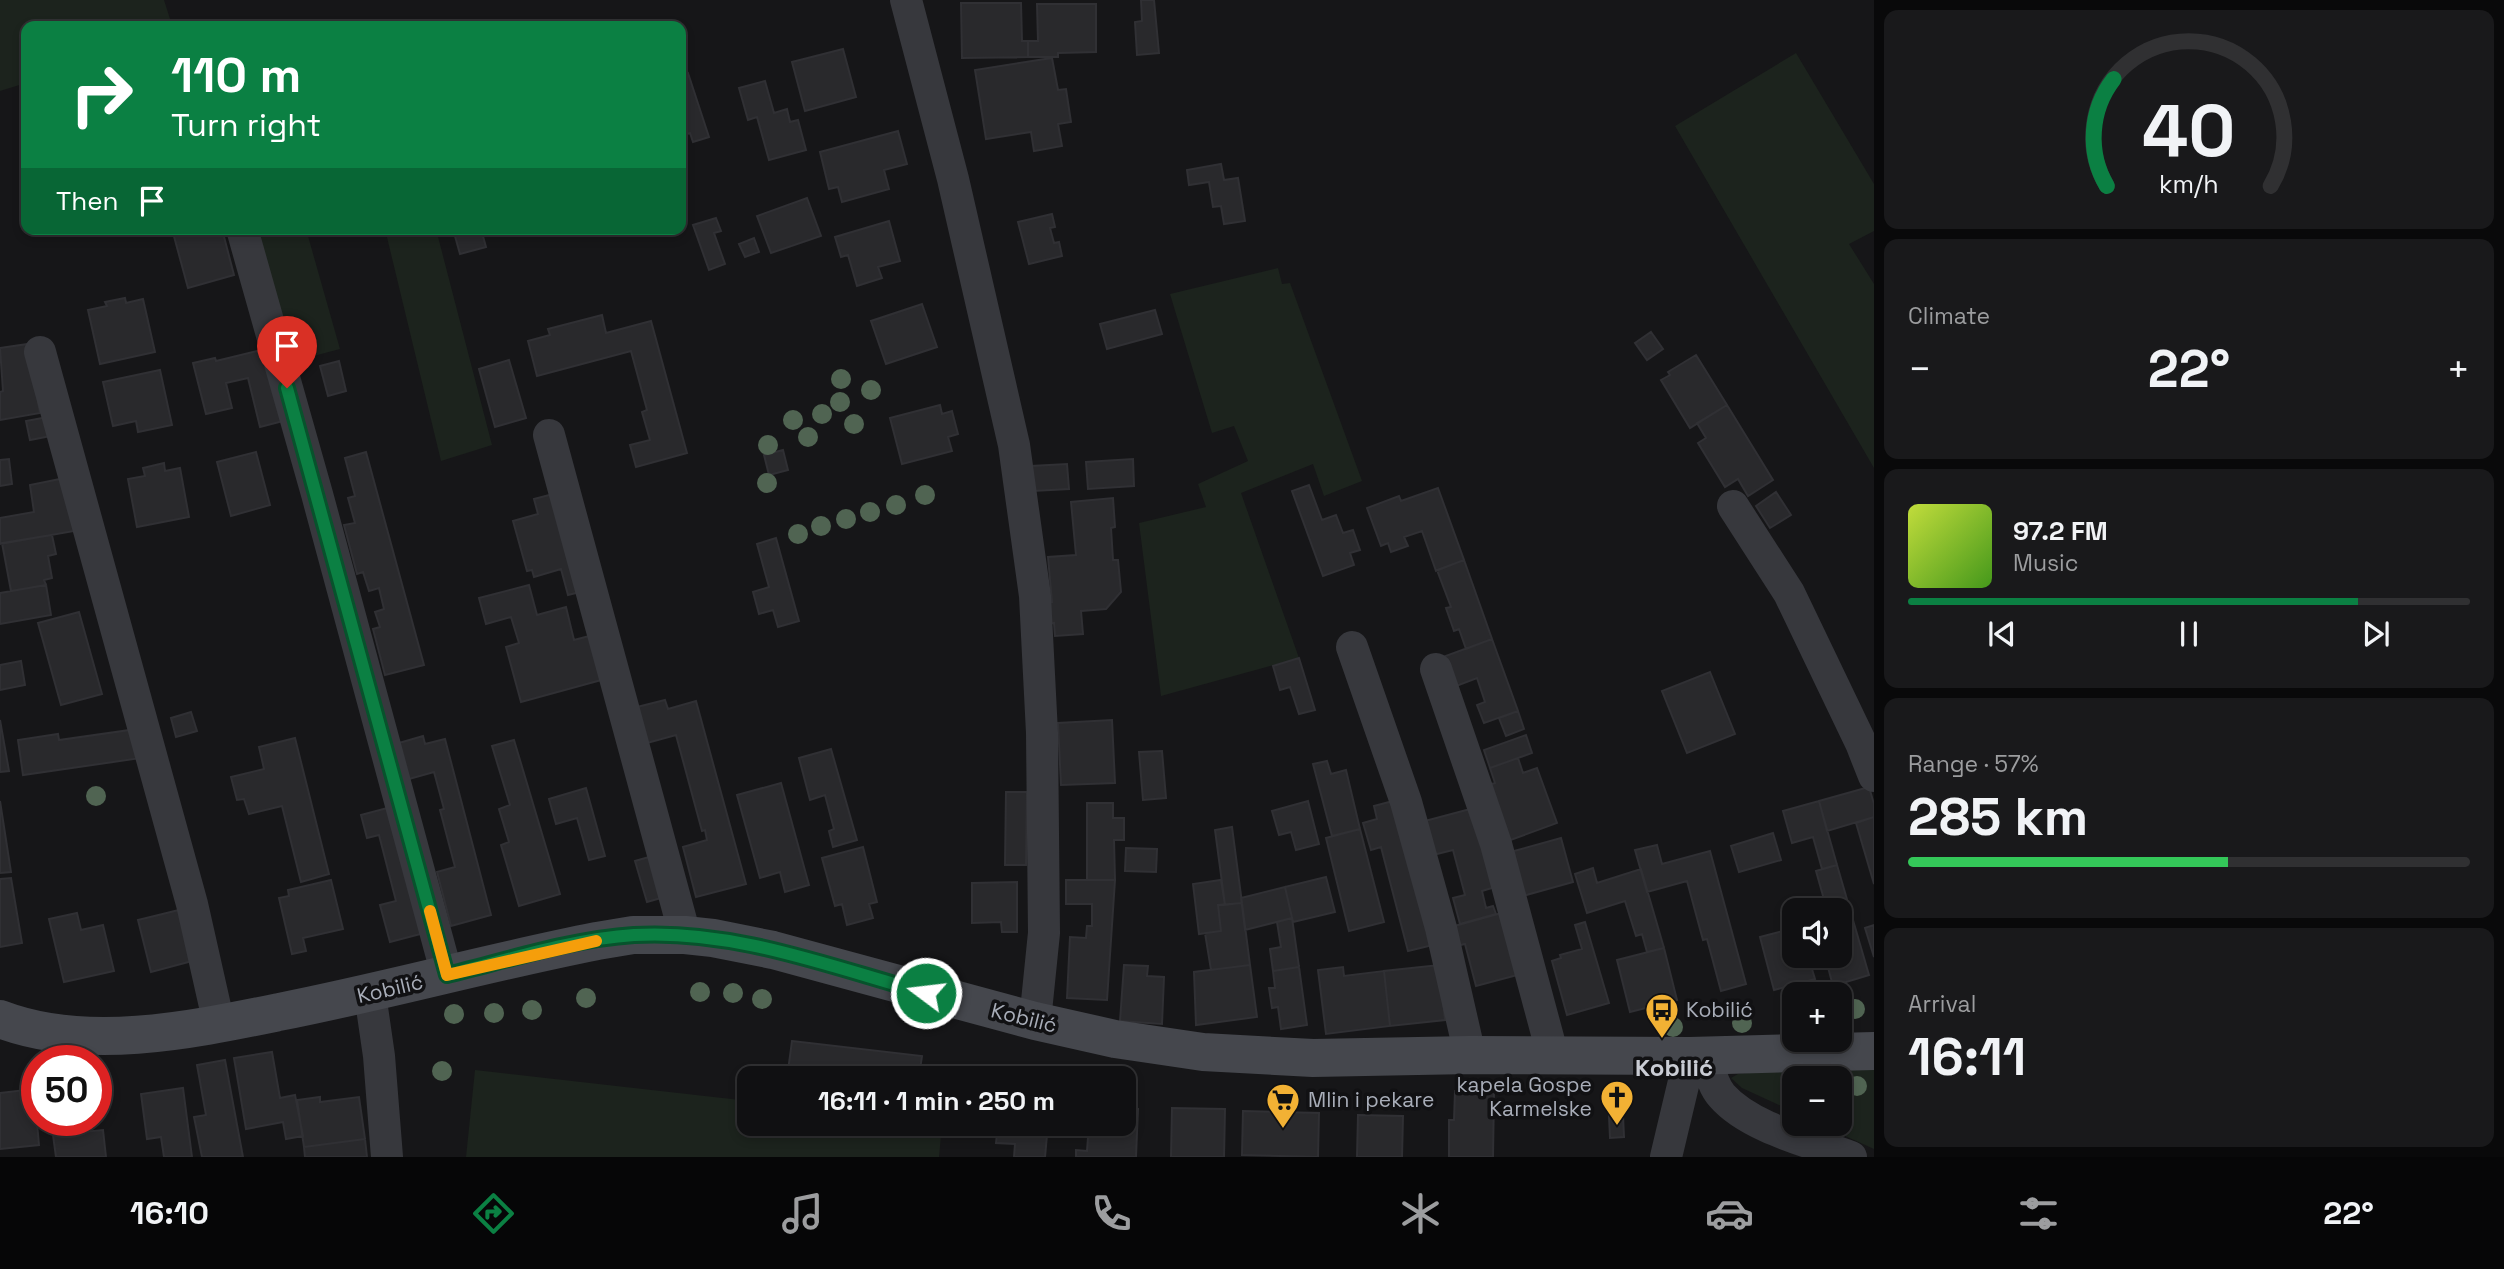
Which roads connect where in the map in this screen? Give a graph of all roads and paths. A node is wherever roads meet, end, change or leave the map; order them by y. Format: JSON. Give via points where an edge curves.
{"nodes":[{"id":1,"x":906,"y":0,"type":"edge"},
{"id":2,"x":244,"y":235,"type":"edge"},
{"id":3,"x":40,"y":352,"type":"dead end"},
{"id":4,"x":549,"y":435,"type":"dead end"},
{"id":5,"x":1733,"y":506,"type":"dead end"},
{"id":6,"x":1352,"y":647,"type":"dead end"},
{"id":7,"x":1436,"y":669,"type":"dead end"},
{"id":8,"x":1874,"y":776,"type":"edge"},
{"id":9,"x":685,"y":935,"type":"junction"},
{"id":10,"x":447,"y":975,"type":"junction"},
{"id":11,"x":370,"y":994,"type":"junction"},
{"id":12,"x":0,"y":1019,"type":"edge"},
{"id":13,"x":1035,"y":1021,"type":"junction"},
{"id":14,"x":219,"y":1024,"type":"junction"},
{"id":15,"x":1874,"y":1051,"type":"edge"},
{"id":16,"x":1470,"y":1055,"type":"junction"},
{"id":17,"x":1553,"y":1056,"type":"junction"},
{"id":18,"x":1698,"y":1056,"type":"junction"},
{"id":19,"x":387,"y":1157,"type":"edge"},
{"id":20,"x":1666,"y":1157,"type":"edge"},
{"id":21,"x":1851,"y":1157,"type":"edge"}],
"edges":[{"from":1,"to":13,"type":"street","via":[[1011,433],[1035,596],[1044,933]]},
{"from":2,"to":10,"type":"street"},
{"from":3,"to":14,"type":"street","via":[[192,904]]},
{"from":4,"to":9,"type":"street"},
{"from":5,"to":8,"type":"street","via":[[1788,593]]},
{"from":6,"to":16,"type":"street","via":[[1406,802]]},
{"from":7,"to":17,"type":"street","via":[[1496,844]]},
{"from":9,"to":10,"type":"main road","name":"Kobilić","via":[[633,935],[597,941]]},
{"from":9,"to":13,"type":"main road","name":"Kobilić","via":[[773,950]]},
{"from":10,"to":11,"type":"main road","name":"Kobilić"},
{"from":11,"to":14,"type":"main road","name":"Kobilić"},
{"from":11,"to":19,"type":"street"},
{"from":12,"to":14,"type":"main road","name":"Kobilić","via":[[57,1034],[136,1035]]},
{"from":13,"to":16,"type":"main road","name":"Kobilić","via":[[1203,1052],[1313,1058]]},
{"from":15,"to":18,"type":"main road","name":"Kobilić"},
{"from":16,"to":17,"type":"main road","name":"Kobilić"},
{"from":17,"to":18,"type":"main road","name":"Kobilić"},
{"from":18,"to":20,"type":"street"},
{"from":18,"to":21,"type":"street","via":[[1721,1096],[1745,1116]]}]}
